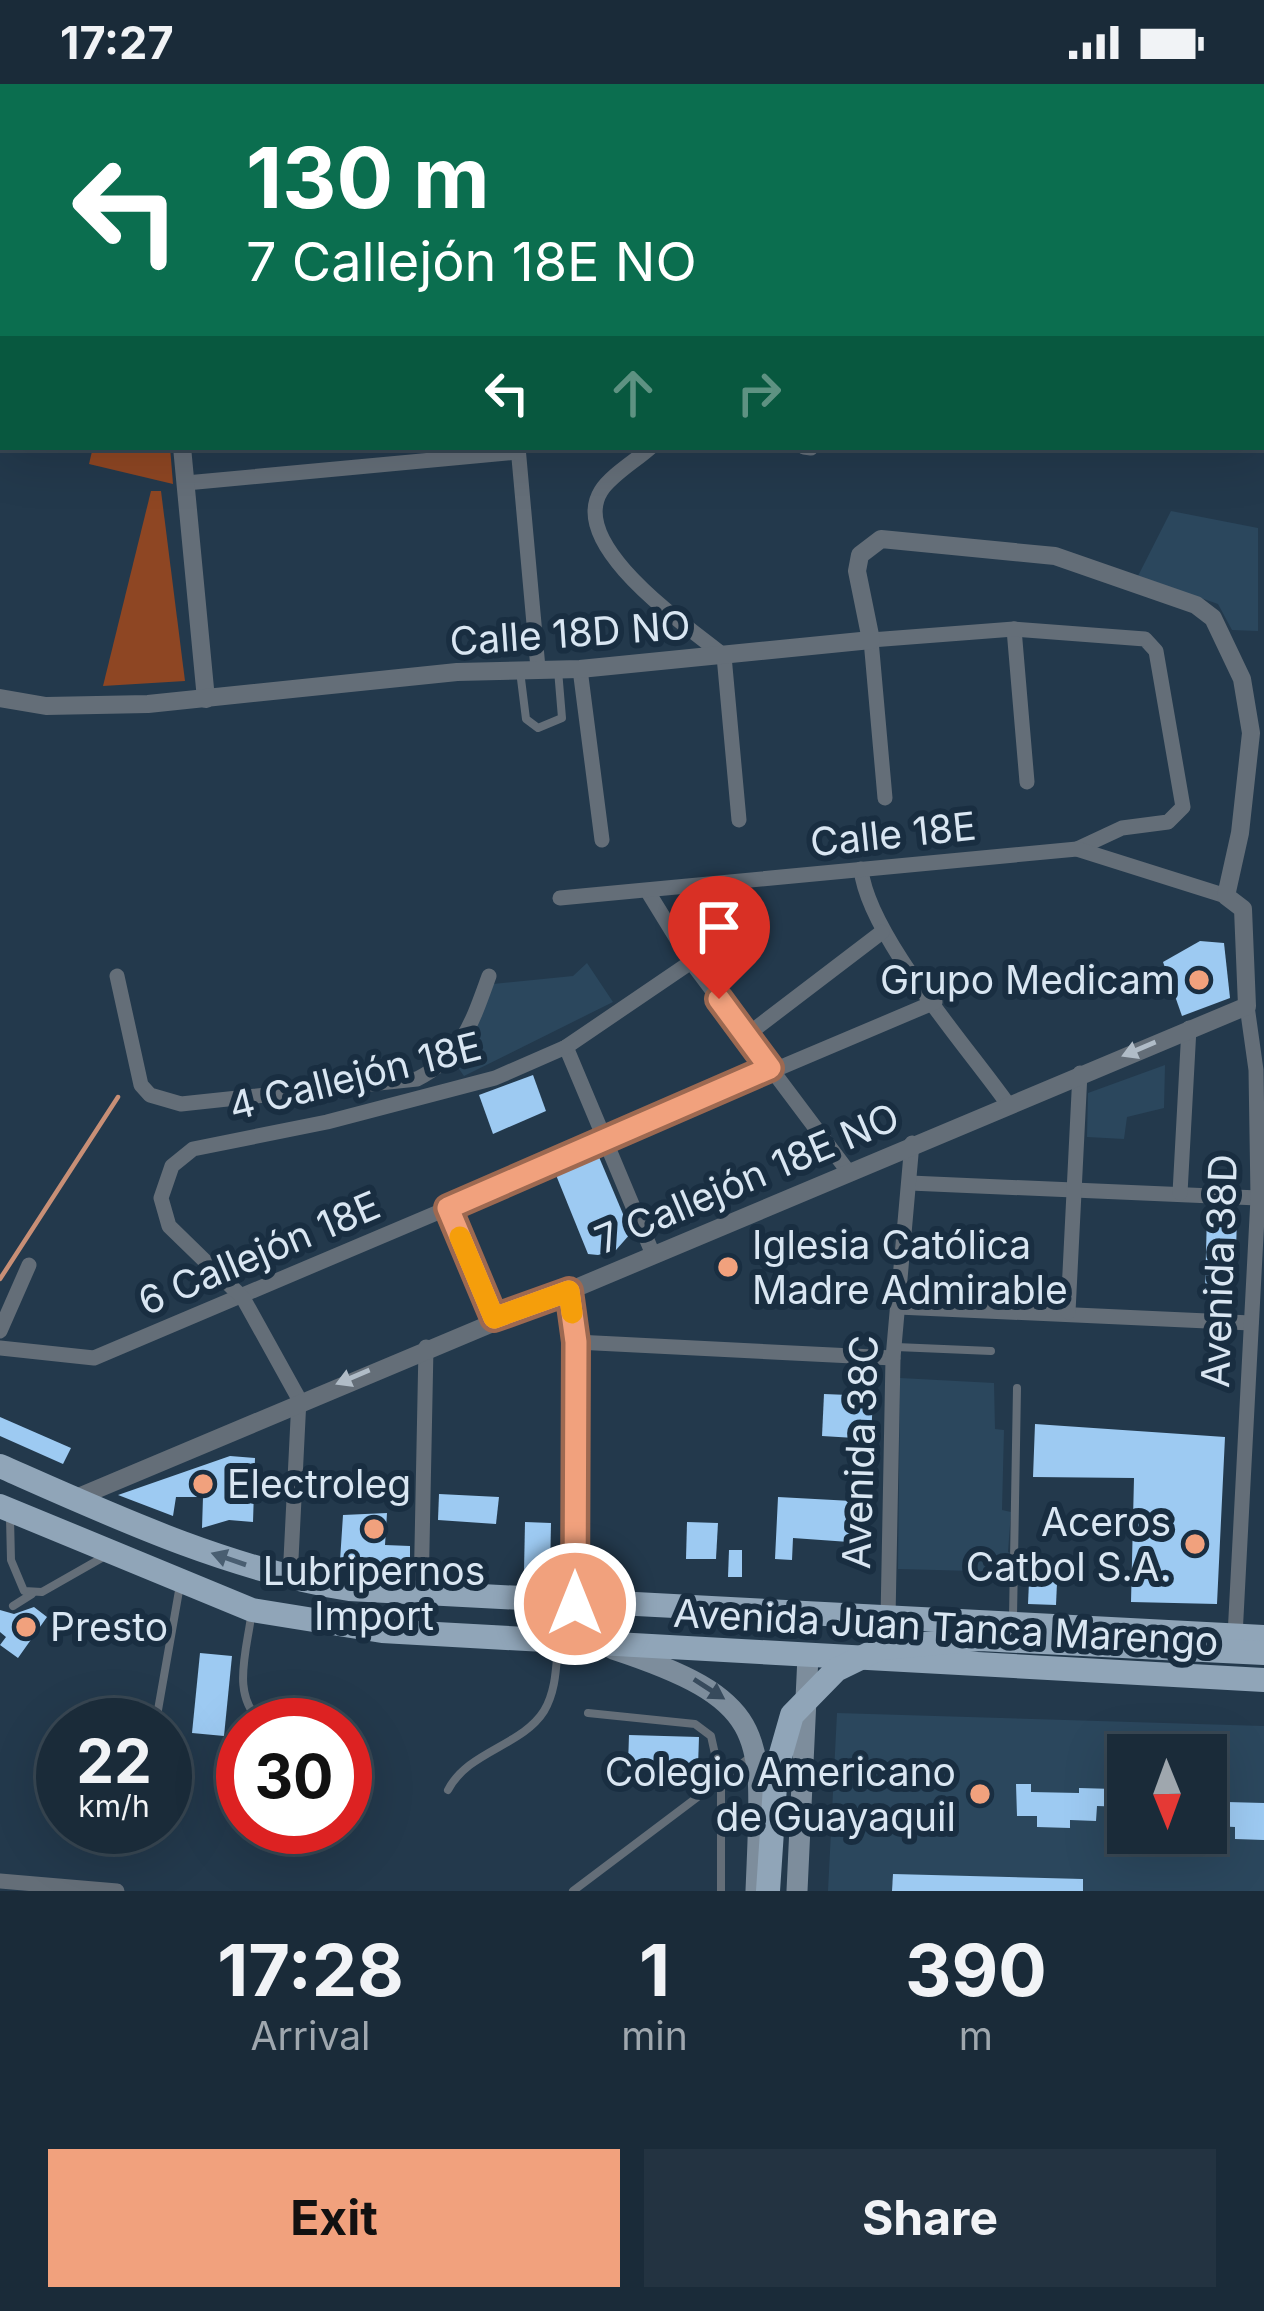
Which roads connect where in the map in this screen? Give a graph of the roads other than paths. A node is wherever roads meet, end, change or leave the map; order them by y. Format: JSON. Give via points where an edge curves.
{"nodes":[{"id":1,"x":182,"y":450,"type":"edge"},
{"id":2,"x":518,"y":450,"type":"edge"},
{"id":3,"x":648,"y":450,"type":"edge"},
{"id":4,"x":186,"y":483,"type":"junction"},
{"id":5,"x":1014,"y":629,"type":"junction"},
{"id":6,"x":871,"y":640,"type":"junction"},
{"id":7,"x":724,"y":656,"type":"junction"},
{"id":8,"x":539,"y":668,"type":"junction"},
{"id":9,"x":580,"y":669,"type":"junction"},
{"id":10,"x":0,"y":698,"type":"edge"},
{"id":11,"x":206,"y":700,"type":"junction"},
{"id":12,"x":1027,"y":782,"type":"dead end"},
{"id":13,"x":885,"y":798,"type":"dead end"},
{"id":14,"x":739,"y":820,"type":"dead end"},
{"id":15,"x":602,"y":840,"type":"dead end"},
{"id":16,"x":1077,"y":849,"type":"junction"},
{"id":17,"x":861,"y":869,"type":"junction"},
{"id":18,"x":648,"y":892,"type":"junction"},
{"id":19,"x":1226,"y":896,"type":"junction"},
{"id":20,"x":560,"y":898,"type":"dead end"},
{"id":21,"x":1254,"y":910,"type":"edge"},
{"id":22,"x":881,"y":932,"type":"junction"},
{"id":23,"x":691,"y":962,"type":"junction"},
{"id":24,"x":117,"y":976,"type":"dead end"},
{"id":25,"x":489,"y":976,"type":"dead end"},
{"id":26,"x":935,"y":1002,"type":"junction"},
{"id":27,"x":1247,"y":1006,"type":"junction"},
{"id":28,"x":1189,"y":1028,"type":"junction"},
{"id":29,"x":747,"y":1035,"type":"junction"},
{"id":30,"x":566,"y":1047,"type":"junction"},
{"id":31,"x":440,"y":1068,"type":"junction"},
{"id":32,"x":770,"y":1068,"type":"junction"},
{"id":33,"x":1260,"y":1070,"type":"edge"},
{"id":34,"x":1080,"y":1073,"type":"junction"},
{"id":35,"x":323,"y":1090,"type":"junction"},
{"id":36,"x":450,"y":1093,"type":"junction"},
{"id":37,"x":1007,"y":1103,"type":"junction"},
{"id":38,"x":327,"y":1122,"type":"junction"},
{"id":39,"x":604,"y":1141,"type":"junction"},
{"id":40,"x":912,"y":1143,"type":"junction"},
{"id":41,"x":848,"y":1170,"type":"junction"},
{"id":42,"x":910,"y":1183,"type":"junction"},
{"id":43,"x":1075,"y":1191,"type":"junction"},
{"id":44,"x":1180,"y":1193,"type":"junction"},
{"id":45,"x":1258,"y":1198,"type":"junction"},
{"id":46,"x":448,"y":1208,"type":"junction"},
{"id":47,"x":1260,"y":1216,"type":"edge"},
{"id":48,"x":652,"y":1252,"type":"junction"},
{"id":49,"x":28,"y":1264,"type":"dead end"},
{"id":50,"x":569,"y":1291,"type":"junction"},
{"id":51,"x":243,"y":1298,"type":"junction"},
{"id":52,"x":898,"y":1306,"type":"junction"},
{"id":53,"x":1068,"y":1312,"type":"junction"},
{"id":54,"x":494,"y":1318,"type":"junction"},
{"id":55,"x":1251,"y":1323,"type":"junction"},
{"id":56,"x":0,"y":1331,"type":"edge"},
{"id":57,"x":576,"y":1342,"type":"junction"},
{"id":58,"x":426,"y":1347,"type":"junction"},
{"id":59,"x":0,"y":1348,"type":"edge"},
{"id":60,"x":991,"y":1351,"type":"dead end"},
{"id":61,"x":894,"y":1353,"type":"junction"},
{"id":62,"x":1017,"y":1388,"type":"dead end"},
{"id":63,"x":299,"y":1400,"type":"junction"},
{"id":64,"x":8,"y":1469,"type":"edge"},
{"id":65,"x":76,"y":1498,"type":"junction"},
{"id":66,"x":3,"y":1506,"type":"edge"},
{"id":67,"x":109,"y":1554,"type":"junction"},
{"id":68,"x":290,"y":1580,"type":"junction"},
{"id":69,"x":180,"y":1584,"type":"junction"},
{"id":70,"x":32,"y":1594,"type":"junction"},
{"id":71,"x":422,"y":1597,"type":"junction"},
{"id":72,"x":575,"y":1604,"type":"junction"},
{"id":73,"x":13,"y":1606,"type":"dead end"},
{"id":74,"x":719,"y":1609,"type":"junction"},
{"id":75,"x":252,"y":1610,"type":"junction"},
{"id":76,"x":888,"y":1619,"type":"junction"},
{"id":77,"x":1013,"y":1625,"type":"junction"},
{"id":78,"x":1235,"y":1636,"type":"junction"},
{"id":79,"x":1264,"y":1637,"type":"edge"},
{"id":80,"x":559,"y":1643,"type":"junction"},
{"id":81,"x":602,"y":1645,"type":"junction"},
{"id":82,"x":1264,"y":1653,"type":"edge"},
{"id":83,"x":808,"y":1656,"type":"junction"},
{"id":84,"x":1264,"y":1680,"type":"edge"},
{"id":85,"x":160,"y":1698,"type":"edge"},
{"id":86,"x":244,"y":1698,"type":"edge"},
{"id":87,"x":588,"y":1713,"type":"dead end"},
{"id":88,"x":757,"y":1751,"type":"junction"},
{"id":89,"x":721,"y":1781,"type":"junction"},
{"id":90,"x":448,"y":1790,"type":"dead end"},
{"id":91,"x":0,"y":1881,"type":"edge"},
{"id":92,"x":117,"y":1891,"type":"edge"},
{"id":93,"x":573,"y":1891,"type":"edge"},
{"id":94,"x":721,"y":1891,"type":"edge"},
{"id":95,"x":756,"y":1891,"type":"edge"},
{"id":96,"x":768,"y":1891,"type":"edge"},
{"id":97,"x":797,"y":1891,"type":"edge"}],
"edges":[{"from":1,"to":4,"type":"street"},
{"from":2,"to":4,"type":"street"},
{"from":2,"to":8,"type":"street"},
{"from":3,"to":7,"type":"street","via":[[601,491],[596,511],[604,542],[616,565]]},
{"from":4,"to":11,"type":"street"},
{"from":5,"to":6,"type":"street","name":"Calle 18D NO"},
{"from":5,"to":12,"type":"street"},
{"from":5,"to":16,"type":"street","name":"Calle 18D NO","via":[[1144,639],[1156,651],[1183,807],[1168,822],[1122,828]]},
{"from":6,"to":7,"type":"street","name":"Calle 18D NO"},
{"from":6,"to":13,"type":"street"},
{"from":6,"to":19,"type":"street","via":[[857,571],[860,555],[880,539],[1055,556],[1196,605],[1225,636],[1250,734]]},
{"from":7,"to":9,"type":"street","name":"Calle 18D NO"},
{"from":7,"to":14,"type":"street"},
{"from":8,"to":8,"type":"lane","via":[[562,718],[538,728],[526,719]]},
{"from":8,"to":9,"type":"street","name":"Calle 18D NO"},
{"from":8,"to":11,"type":"street","name":"Calle 18D NO"},
{"from":9,"to":15,"type":"street"},
{"from":10,"to":11,"type":"street","name":"Calle 18D NO","via":[[46,706]]},
{"from":16,"to":17,"type":"street","name":"Calle 18E"},
{"from":16,"to":19,"type":"street","name":"Calle 18E"},
{"from":17,"to":18,"type":"street","name":"Calle 18E"},
{"from":17,"to":22,"type":"street"},
{"from":18,"to":20,"type":"street","name":"Calle 18E"},
{"from":18,"to":23,"type":"street"},
{"from":19,"to":21,"type":"street"},
{"from":21,"to":27,"type":"street","name":"Avenida 38D"},
{"from":22,"to":26,"type":"street"},
{"from":22,"to":29,"type":"street"},
{"from":23,"to":29,"type":"street"},
{"from":23,"to":30,"type":"street","name":"4 Callejón 18E"},
{"from":24,"to":35,"type":"street","via":[[135,1070],[151,1095],[181,1104]]},
{"from":25,"to":31,"type":"street","via":[[459,1048]]},
{"from":26,"to":32,"type":"street","name":"6 Callejón 18E"},
{"from":26,"to":37,"type":"street"},
{"from":27,"to":28,"type":"street","name":"7 Callejón 18E NO"},
{"from":27,"to":33,"type":"street","name":"Avenida 38D"},
{"from":28,"to":34,"type":"street","name":"7 Callejón 18E NO","one_way":true},
{"from":28,"to":44,"type":"street"},
{"from":29,"to":32,"type":"street"},
{"from":30,"to":36,"type":"street","name":"4 Callejón 18E"},
{"from":30,"to":39,"type":"street"},
{"from":31,"to":35,"type":"street","via":[[417,1079]]},
{"from":31,"to":36,"type":"street"},
{"from":32,"to":39,"type":"street","name":"6 Callejón 18E"},
{"from":32,"to":41,"type":"street"},
{"from":33,"to":45,"type":"street","name":"Avenida 38D"},
{"from":34,"to":37,"type":"street","name":"7 Callejón 18E NO"},
{"from":34,"to":43,"type":"street"},
{"from":35,"to":38,"type":"street"},
{"from":36,"to":38,"type":"street","name":"4 Callejón 18E"},
{"from":37,"to":40,"type":"street","name":"7 Callejón 18E NO"},
{"from":38,"to":51,"type":"street","name":"4 Callejón 18E","via":[[194,1149],[166,1175],[161,1198],[170,1226]]},
{"from":39,"to":46,"type":"street","name":"6 Callejón 18E"},
{"from":39,"to":48,"type":"street"},
{"from":40,"to":41,"type":"street","name":"7 Callejón 18E NO"},
{"from":40,"to":42,"type":"street","name":"Avenida 38C"},
{"from":41,"to":48,"type":"street","name":"7 Callejón 18E NO"},
{"from":42,"to":43,"type":"street"},
{"from":42,"to":52,"type":"street","name":"Avenida 38C"},
{"from":43,"to":44,"type":"street"},
{"from":43,"to":53,"type":"street"},
{"from":44,"to":45,"type":"street"},
{"from":45,"to":47,"type":"street","name":"Avenida 38D"},
{"from":46,"to":51,"type":"street","name":"6 Callejón 18E"},
{"from":46,"to":54,"type":"street"},
{"from":47,"to":55,"type":"street","name":"Avenida 38D"},
{"from":48,"to":50,"type":"street","name":"7 Callejón 18E NO"},
{"from":49,"to":56,"type":"street"},
{"from":50,"to":54,"type":"street","name":"7 Callejón 18E NO"},
{"from":50,"to":57,"type":"street"},
{"from":51,"to":59,"type":"street","name":"6 Callejón 18E","via":[[94,1358]]},
{"from":51,"to":63,"type":"street"},
{"from":52,"to":53,"type":"street"},
{"from":52,"to":61,"type":"street","name":"Avenida 38C"},
{"from":53,"to":55,"type":"street"},
{"from":54,"to":58,"type":"street","name":"7 Callejón 18E NO"},
{"from":55,"to":78,"type":"street","name":"Avenida 38D"},
{"from":57,"to":61,"type":"street"},
{"from":57,"to":72,"type":"street"},
{"from":58,"to":63,"type":"street","name":"7 Callejón 18E NO","one_way":true},
{"from":58,"to":71,"type":"street"},
{"from":60,"to":61,"type":"lane"},
{"from":61,"to":76,"type":"street","name":"Avenida 38C"},
{"from":62,"to":77,"type":"lane"},
{"from":63,"to":65,"type":"street","name":"7 Callejón 18E NO"},
{"from":63,"to":68,"type":"street"},
{"from":64,"to":65,"type":"main road","name":"Avenida Juan Tanca Marengo"},
{"from":64,"to":66,"type":"street"},
{"from":68,"to":65,"type":"main road","name":"Avenida Juan Tanca Marengo","one_way":true},
{"from":66,"to":67,"type":"main road","name":"Avenida Juan Tanca Marengo"},
{"from":66,"to":70,"type":"lane","via":[[17,1586]]},
{"from":67,"to":69,"type":"main road","name":"Avenida Juan Tanca Marengo"},
{"from":67,"to":70,"type":"lane"},
{"from":68,"to":71,"type":"main road","name":"Avenida Juan Tanca Marengo"},
{"from":69,"to":75,"type":"main road","name":"Avenida Juan Tanca Marengo"},
{"from":69,"to":85,"type":"lane"},
{"from":70,"to":73,"type":"lane"},
{"from":71,"to":72,"type":"main road","name":"Avenida Juan Tanca Marengo"},
{"from":72,"to":74,"type":"main road","name":"Avenida Juan Tanca Marengo"},
{"from":74,"to":76,"type":"main road","name":"Avenida Juan Tanca Marengo"},
{"from":74,"to":83,"type":"main road","via":[[780,1624]]},
{"from":75,"to":80,"type":"main road","name":"Avenida Juan Tanca Marengo","via":[[382,1631]]},
{"from":75,"to":86,"type":"lane"},
{"from":76,"to":77,"type":"main road","name":"Avenida Juan Tanca Marengo"},
{"from":77,"to":78,"type":"main road","name":"Avenida Juan Tanca Marengo"},
{"from":78,"to":79,"type":"main road","name":"Avenida Juan Tanca Marengo"},
{"from":80,"to":81,"type":"main road","name":"Avenida Juan Tanca Marengo"},
{"from":80,"to":90,"type":"lane","via":[[553,1691],[539,1718],[464,1767]]},
{"from":81,"to":83,"type":"main road","name":"Avenida Juan Tanca Marengo"},
{"from":81,"to":88,"type":"main road","one_way":true,"via":[[722,1695]]},
{"from":82,"to":96,"type":"main road","bridge":true,"via":[[934,1640],[836,1670],[792,1715],[776,1771]]},
{"from":83,"to":84,"type":"main road","name":"Avenida Juan Tanca Marengo"},
{"from":83,"to":97,"type":"main road"},
{"from":87,"to":89,"type":"lane","via":[[695,1724],[716,1745]]},
{"from":88,"to":89,"type":"lane"},
{"from":88,"to":95,"type":"main road"},
{"from":89,"to":93,"type":"lane"},
{"from":89,"to":94,"type":"lane"},
{"from":91,"to":92,"type":"street"}]}
